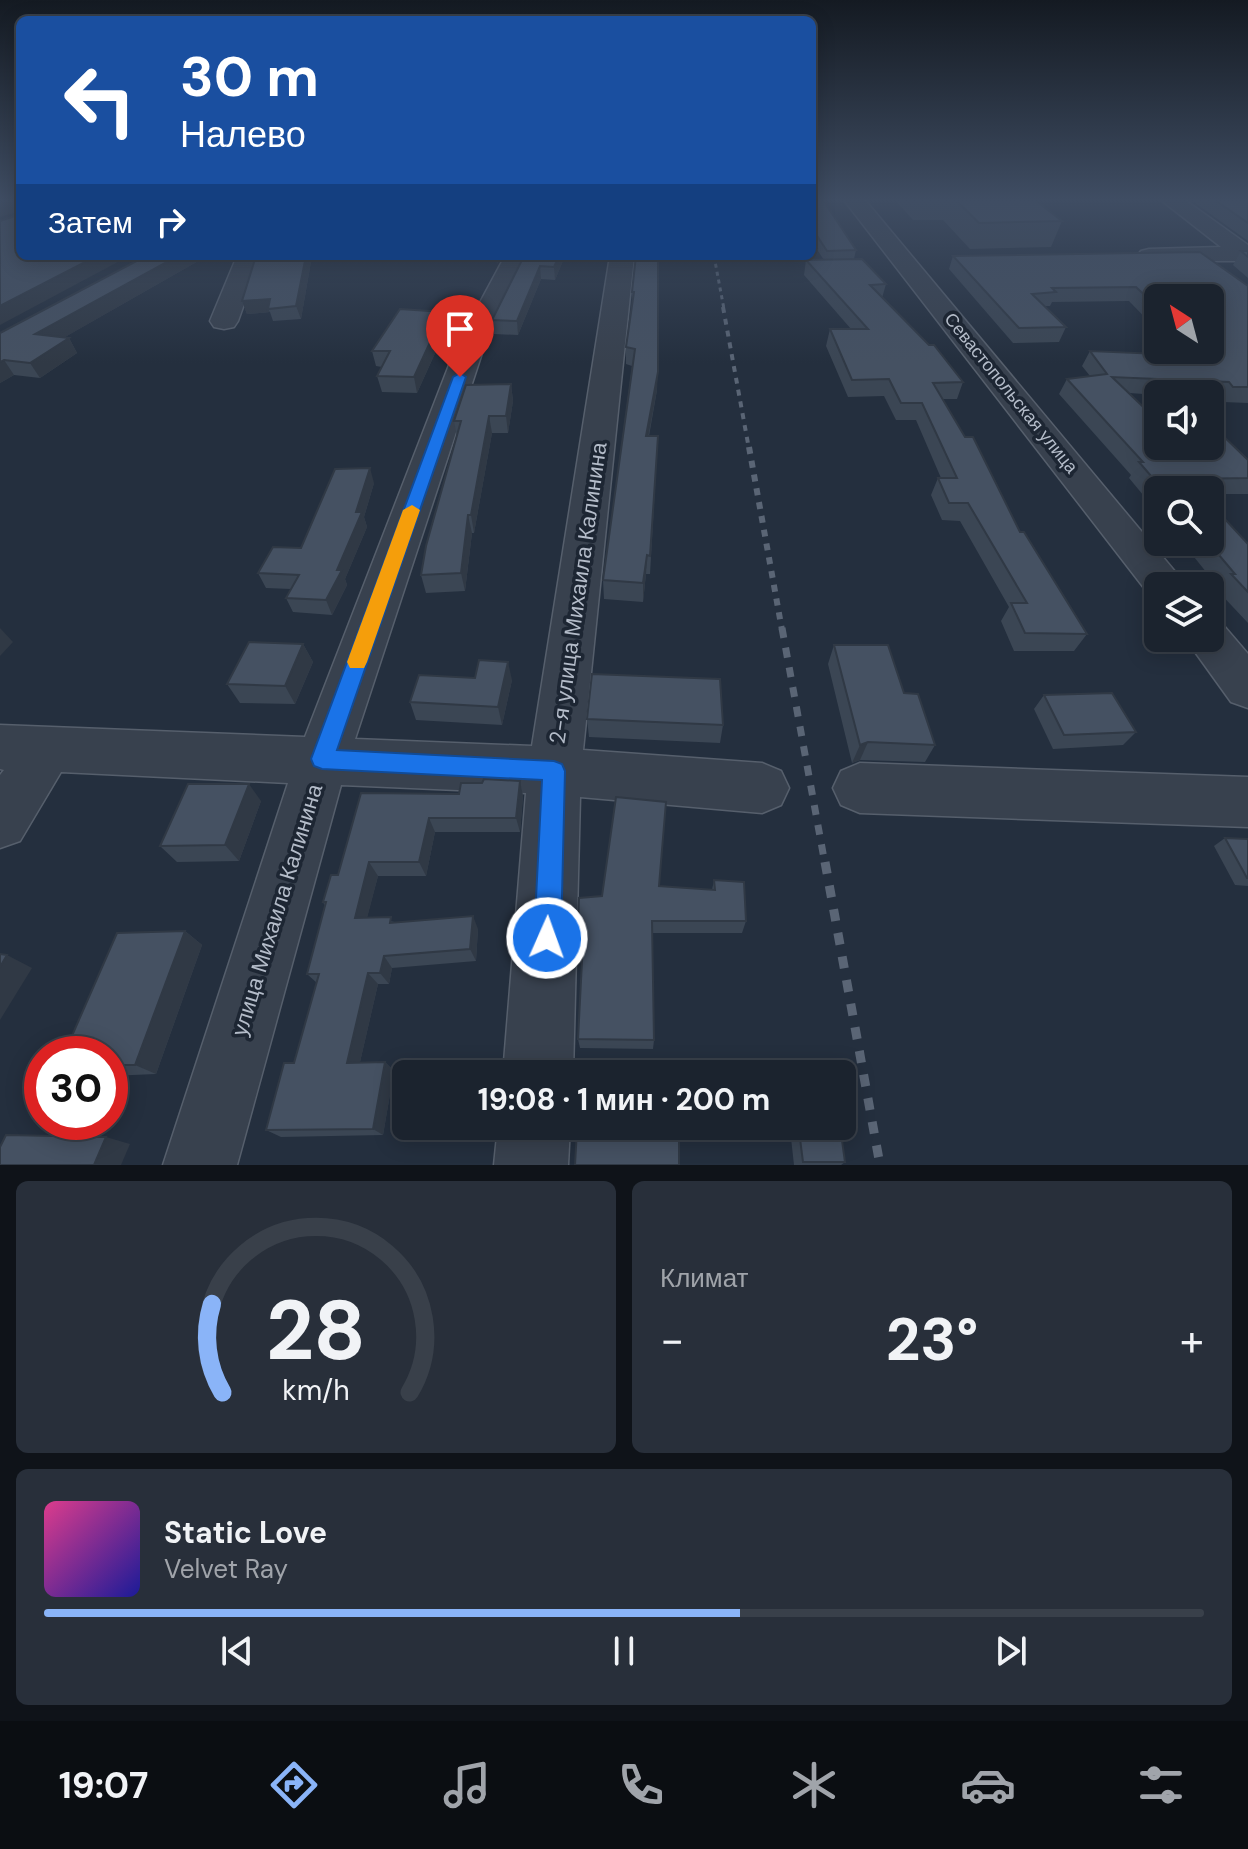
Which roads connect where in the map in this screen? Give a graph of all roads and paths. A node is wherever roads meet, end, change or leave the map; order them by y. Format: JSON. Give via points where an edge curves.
{"nodes":[{"id":1,"x":914,"y":254,"type":"edge"},
{"id":2,"x":1230,"y":254,"type":"edge"},
{"id":3,"x":1200,"y":255,"type":"junction"},
{"id":4,"x":1123,"y":256,"type":"edge"},
{"id":5,"x":247,"y":260,"type":"edge"},
{"id":6,"x":515,"y":260,"type":"edge"},
{"id":7,"x":621,"y":260,"type":"edge"},
{"id":8,"x":1236,"y":282,"type":"edge"},
{"id":9,"x":224,"y":321,"type":"dead end"},
{"id":10,"x":1155,"y":572,"type":"edge"},
{"id":11,"x":1219,"y":652,"type":"edge"},
{"id":12,"x":1248,"y":688,"type":"edge"},
{"id":13,"x":23,"y":749,"type":"edge"},
{"id":14,"x":322,"y":759,"type":"junction"},
{"id":15,"x":554,"y":771,"type":"junction"},
{"id":16,"x":762,"y":788,"type":"dead end"},
{"id":17,"x":860,"y":788,"type":"dead end"},
{"id":18,"x":1248,"y":802,"type":"edge"},
{"id":19,"x":0,"y":822,"type":"edge"},
{"id":20,"x":539,"y":1060,"type":"edge"},
{"id":21,"x":533,"y":1140,"type":"edge"},
{"id":22,"x":200,"y":1165,"type":"edge"},
{"id":23,"x":531,"y":1165,"type":"edge"}],
"edges":[{"from":1,"to":10,"type":"street","name":"Севастопольская улица"},
{"from":2,"to":3,"type":"street"},
{"from":3,"to":4,"type":"street"},
{"from":3,"to":8,"type":"street"},
{"from":5,"to":9,"type":"street"},
{"from":6,"to":14,"type":"street","name":"улица Михаила Калинина","via":[[470,347]]},
{"from":7,"to":15,"type":"street","name":"2-я улица Михаила Калинина"},
{"from":11,"to":12,"type":"street"},
{"from":13,"to":14,"type":"street"},
{"from":13,"to":19,"type":"street"},
{"from":14,"to":15,"type":"street"},
{"from":14,"to":22,"type":"street","name":"улица Михаила Калинина"},
{"from":15,"to":16,"type":"street"},
{"from":15,"to":20,"type":"street","name":"2-я улица Михаила Калинина"},
{"from":17,"to":18,"type":"street"},
{"from":21,"to":23,"type":"street"}]}
